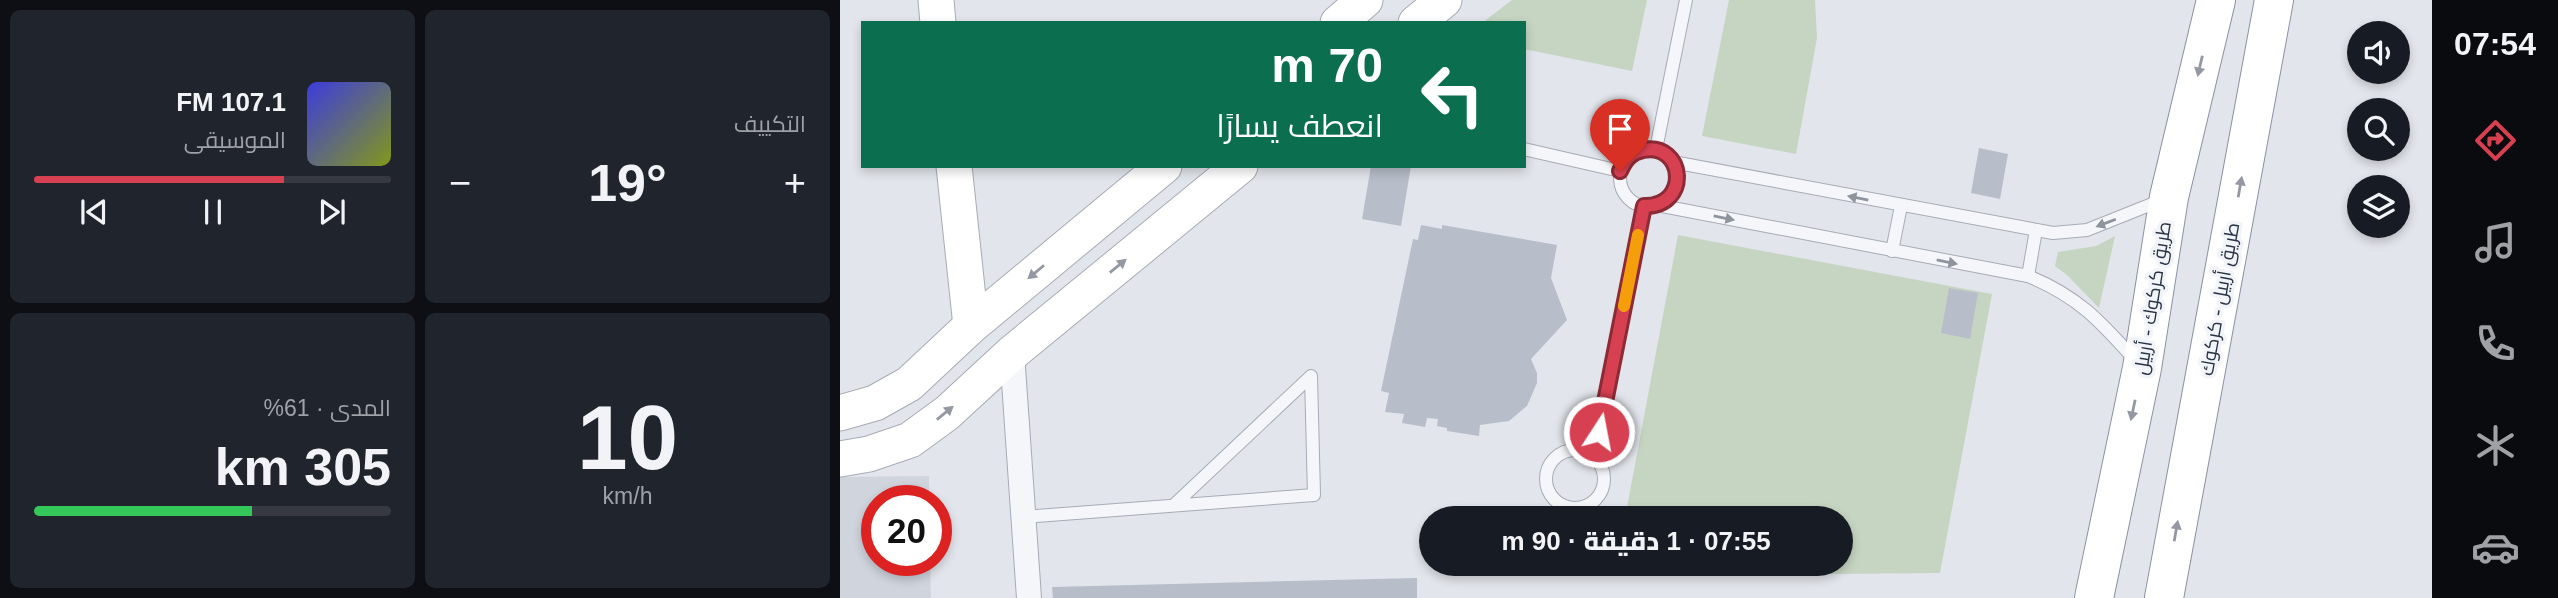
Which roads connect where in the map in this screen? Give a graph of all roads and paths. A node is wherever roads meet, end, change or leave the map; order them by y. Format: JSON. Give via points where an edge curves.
{"nodes":[{"id":1,"x":936,"y":0,"type":"edge"},
{"id":2,"x":1365,"y":0,"type":"edge"},
{"id":3,"x":1444,"y":0,"type":"edge"},
{"id":4,"x":1686,"y":0,"type":"edge"},
{"id":5,"x":2216,"y":0,"type":"edge"},
{"id":6,"x":2274,"y":0,"type":"edge"},
{"id":7,"x":938,"y":21,"type":"edge"},
{"id":8,"x":1340,"y":21,"type":"edge"},
{"id":9,"x":1418,"y":21,"type":"edge"},
{"id":10,"x":1526,"y":149,"type":"edge"},
{"id":11,"x":1656,"y":149,"type":"junction"},
{"id":12,"x":1673,"y":162,"type":"junction"},
{"id":13,"x":954,"y":168,"type":"edge"},
{"id":14,"x":1162,"y":168,"type":"edge"},
{"id":15,"x":1238,"y":168,"type":"edge"},
{"id":16,"x":1620,"y":171,"type":"junction"},
{"id":17,"x":2169,"y":197,"type":"junction"},
{"id":18,"x":1650,"y":206,"type":"junction"},
{"id":19,"x":1901,"y":206,"type":"junction"},
{"id":20,"x":2036,"y":230,"type":"junction"},
{"id":21,"x":1892,"y":251,"type":"junction"},
{"id":22,"x":2028,"y":276,"type":"junction"},
{"id":23,"x":971,"y":326,"type":"junction"},
{"id":24,"x":1012,"y":353,"type":"junction"},
{"id":25,"x":2142,"y":368,"type":"junction"},
{"id":26,"x":891,"y":396,"type":"junction"},
{"id":27,"x":840,"y":413,"type":"edge"},
{"id":28,"x":910,"y":440,"type":"junction"},
{"id":29,"x":1594,"y":457,"type":"junction"},
{"id":30,"x":840,"y":459,"type":"edge"},
{"id":31,"x":1175,"y":504,"type":"junction"},
{"id":32,"x":1023,"y":517,"type":"junction"},
{"id":33,"x":1029,"y":598,"type":"edge"},
{"id":34,"x":2094,"y":598,"type":"edge"},
{"id":35,"x":2164,"y":598,"type":"edge"}],
"edges":[{"from":1,"to":7,"type":"street"},
{"from":2,"to":8,"type":"street"},
{"from":3,"to":9,"type":"street"},
{"from":4,"to":11,"type":"lane"},
{"from":5,"to":17,"type":"highway","name":"طريق كركوك - أربيل","one_way":true},
{"from":35,"to":6,"type":"highway","name":"طريق أربيل - كركوك","one_way":true},
{"from":10,"to":16,"type":"lane"},
{"from":11,"to":12,"type":"lane"},
{"from":11,"to":16,"type":"lane","via":[[1630,155]]},
{"from":12,"to":18,"type":"lane","via":[[1678,183],[1674,192],[1666,201]]},
{"from":19,"to":12,"type":"lane","one_way":true},
{"from":13,"to":23,"type":"street"},
{"from":14,"to":23,"type":"street","one_way":true},
{"from":24,"to":15,"type":"street","one_way":true},
{"from":16,"to":18,"type":"lane","via":[[1628,198]]},
{"from":17,"to":20,"type":"lane","one_way":true,"via":[[2087,230]]},
{"from":17,"to":25,"type":"highway","name":"طريق كركوك - أربيل"},
{"from":18,"to":21,"type":"lane","one_way":true},
{"from":18,"to":29,"type":"lane"},
{"from":19,"to":20,"type":"lane"},
{"from":19,"to":21,"type":"lane"},
{"from":20,"to":22,"type":"lane"},
{"from":21,"to":22,"type":"lane","one_way":true},
{"from":22,"to":25,"type":"lane","via":[[2073,298],[2093,314]]},
{"from":23,"to":26,"type":"street","via":[[926,371]]},
{"from":28,"to":24,"type":"street","one_way":true},
{"from":24,"to":32,"type":"street"},
{"from":25,"to":34,"type":"highway","name":"طريق كركوك - أربيل","one_way":true},
{"from":26,"to":27,"type":"street"},
{"from":26,"to":28,"type":"street"},
{"from":28,"to":30,"type":"street"},
{"from":29,"to":29,"type":"lane","via":[[1573,450],[1555,458],[1547,485],[1557,502],[1583,507],[1598,497],[1604,479]]},
{"from":31,"to":31,"type":"lane","via":[[1185,495],[1311,376],[1314,495]]},
{"from":31,"to":32,"type":"lane"},
{"from":32,"to":33,"type":"street"}]}
